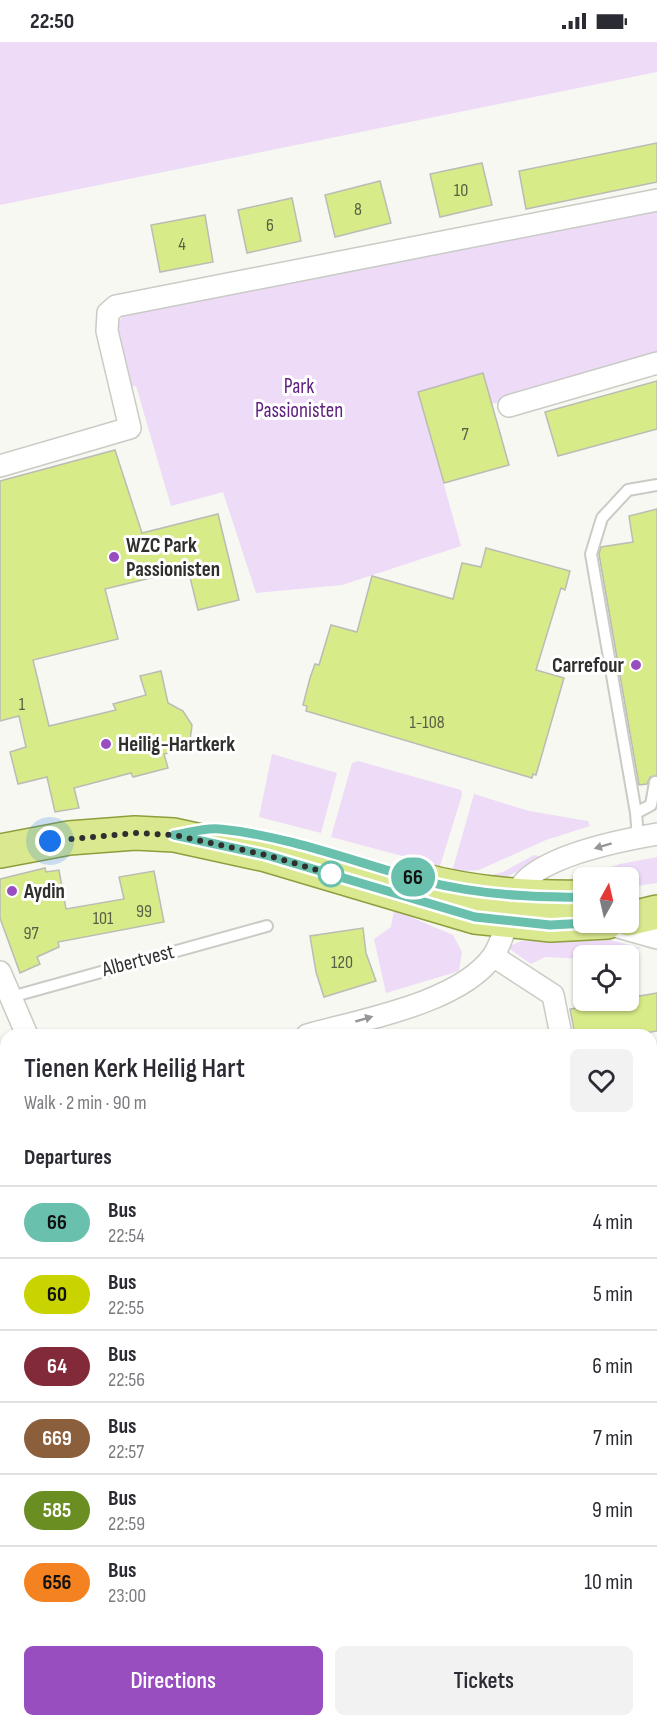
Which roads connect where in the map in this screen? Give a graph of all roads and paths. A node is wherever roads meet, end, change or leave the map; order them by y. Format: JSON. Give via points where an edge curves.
{"nodes":[{"id":1,"x":657,"y":200,"type":"edge"},
{"id":2,"x":657,"y":363,"type":"edge"},
{"id":3,"x":509,"y":406,"type":"dead end"},
{"id":4,"x":0,"y":466,"type":"edge"},
{"id":5,"x":657,"y":484,"type":"edge"},
{"id":6,"x":655,"y":782,"type":"dead end"},
{"id":7,"x":636,"y":813,"type":"junction"},
{"id":8,"x":174,"y":835,"type":"junction"},
{"id":9,"x":647,"y":836,"type":"edge"},
{"id":10,"x":0,"y":851,"type":"edge"},
{"id":11,"x":657,"y":893,"type":"edge"},
{"id":12,"x":639,"y":894,"type":"edge"},
{"id":13,"x":573,"y":899,"type":"edge"},
{"id":14,"x":512,"y":909,"type":"junction"},
{"id":15,"x":657,"y":912,"type":"edge"},
{"id":16,"x":639,"y":916,"type":"edge"},
{"id":17,"x":573,"y":924,"type":"edge"},
{"id":18,"x":267,"y":926,"type":"dead end"},
{"id":19,"x":639,"y":933,"type":"edge"},
{"id":20,"x":657,"y":938,"type":"edge"},
{"id":21,"x":493,"y":956,"type":"junction"},
{"id":22,"x":0,"y":972,"type":"edge"},
{"id":23,"x":10,"y":997,"type":"junction"},
{"id":24,"x":24,"y":1029,"type":"edge"},
{"id":25,"x":327,"y":1029,"type":"edge"},
{"id":26,"x":560,"y":1029,"type":"edge"}],
"edges":[{"from":1,"to":4,"type":"street","via":[[116,306],[108,313],[107,331],[130,428]]},
{"from":2,"to":3,"type":"street"},
{"from":5,"to":7,"type":"lane","via":[[628,490],[602,518],[591,554]]},
{"from":6,"to":7,"type":"lane","via":[[651,805]]},
{"from":7,"to":9,"type":"lane"},
{"from":8,"to":10,"type":"main road","via":[[135,833],[69,838]]},
{"from":8,"to":14,"type":"main road","via":[[218,828],[274,840]]},
{"from":8,"to":14,"type":"main road","via":[[266,855],[475,917]]},
{"from":9,"to":14,"type":"street","one_way":true,"via":[[608,844],[538,869],[518,887]]},
{"from":11,"to":12,"type":"main road"},
{"from":13,"to":14,"type":"main road"},
{"from":14,"to":17,"type":"main road","via":[[550,925]]},
{"from":14,"to":21,"type":"street"},
{"from":15,"to":16,"type":"main road"},
{"from":18,"to":23,"type":"lane","name":"Albertvest"},
{"from":19,"to":20,"type":"street"},
{"from":25,"to":21,"type":"street","one_way":true,"via":[[452,991],[477,974]]},
{"from":21,"to":26,"type":"street","via":[[553,995]]},
{"from":22,"to":23,"type":"street"},
{"from":23,"to":24,"type":"street"}]}
